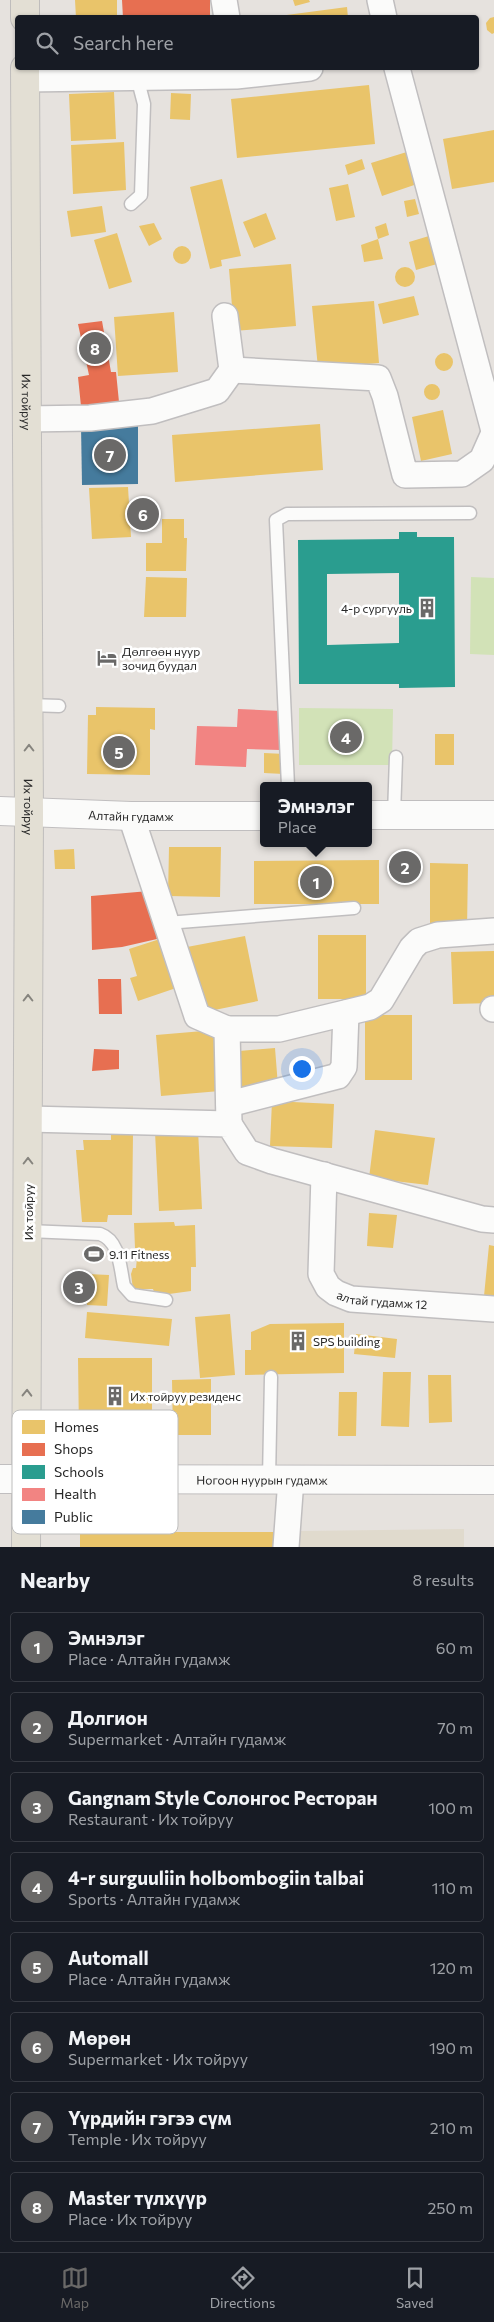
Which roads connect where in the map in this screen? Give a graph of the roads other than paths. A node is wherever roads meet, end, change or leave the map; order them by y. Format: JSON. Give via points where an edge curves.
{"nodes":[{"id":1,"x":25,"y":0,"type":"edge"},
{"id":2,"x":224,"y":0,"type":"edge"},
{"id":3,"x":380,"y":0,"type":"edge"},
{"id":4,"x":25,"y":15,"type":"edge"},
{"id":5,"x":226,"y":15,"type":"edge"},
{"id":6,"x":383,"y":15,"type":"edge"},
{"id":7,"x":272,"y":70,"type":"edge"},
{"id":8,"x":398,"y":70,"type":"edge"},
{"id":9,"x":235,"y":72,"type":"edge"},
{"id":10,"x":25,"y":73,"type":"edge"},
{"id":11,"x":137,"y":78,"type":"junction"},
{"id":12,"x":131,"y":204,"type":"dead end"},
{"id":13,"x":225,"y":316,"type":"dead end"},
{"id":14,"x":232,"y":370,"type":"junction"},
{"id":15,"x":26,"y":419,"type":"junction"},
{"id":16,"x":494,"y":432,"type":"edge"},
{"id":17,"x":470,"y":513,"type":"dead end"},
{"id":18,"x":29,"y":705,"type":"junction"},
{"id":19,"x":59,"y":706,"type":"dead end"},
{"id":20,"x":396,"y":757,"type":"dead end"},
{"id":21,"x":288,"y":782,"type":"edge"},
{"id":22,"x":0,"y":811,"type":"edge"},
{"id":23,"x":29,"y":813,"type":"junction"},
{"id":24,"x":382,"y":815,"type":"edge"},
{"id":25,"x":494,"y":815,"type":"edge"},
{"id":26,"x":131,"y":816,"type":"junction"},
{"id":27,"x":260,"y":816,"type":"edge"},
{"id":28,"x":354,"y":908,"type":"dead end"},
{"id":29,"x":167,"y":923,"type":"junction"},
{"id":30,"x":494,"y":931,"type":"edge"},
{"id":31,"x":346,"y":1012,"type":"junction"},
{"id":32,"x":227,"y":1029,"type":"junction"},
{"id":33,"x":229,"y":1114,"type":"junction"},
{"id":34,"x":28,"y":1119,"type":"junction"},
{"id":35,"x":324,"y":1175,"type":"junction"},
{"id":36,"x":494,"y":1220,"type":"edge"},
{"id":37,"x":28,"y":1231,"type":"junction"},
{"id":38,"x":166,"y":1300,"type":"dead end"},
{"id":39,"x":494,"y":1309,"type":"edge"},
{"id":40,"x":270,"y":1377,"type":"dead end"},
{"id":41,"x":17,"y":1410,"type":"edge"},
{"id":42,"x":178,"y":1479,"type":"edge"},
{"id":43,"x":280,"y":1479,"type":"junction"},
{"id":44,"x":494,"y":1480,"type":"edge"},
{"id":45,"x":24,"y":1534,"type":"edge"},
{"id":46,"x":26,"y":1547,"type":"edge"},
{"id":47,"x":286,"y":1547,"type":"edge"}],
"edges":[{"from":1,"to":4,"type":"main road"},
{"from":2,"to":5,"type":"street"},
{"from":3,"to":6,"type":"street"},
{"from":7,"to":9,"type":"street"},
{"from":8,"to":16,"type":"street"},
{"from":9,"to":11,"type":"street"},
{"from":10,"to":11,"type":"street"},
{"from":10,"to":15,"type":"main road","name":"Их тойруу"},
{"from":11,"to":12,"type":"lane","via":[[144,104],[141,195]]},
{"from":13,"to":14,"type":"street"},
{"from":14,"to":15,"type":"street","via":[[217,391],[152,411],[90,418]]},
{"from":14,"to":16,"type":"street","via":[[378,378],[405,475],[462,474],[482,460]]},
{"from":15,"to":18,"type":"main road","name":"Их тойруу"},
{"from":17,"to":21,"type":"lane","via":[[287,514],[276,520]]},
{"from":18,"to":19,"type":"lane"},
{"from":23,"to":18,"type":"main road","name":"Их тойруу","one_way":true},
{"from":20,"to":24,"type":"lane"},
{"from":22,"to":23,"type":"main road","name":"Алтайн гудамж"},
{"from":23,"to":26,"type":"main road","name":"Алтайн гудамж"},
{"from":34,"to":23,"type":"main road","name":"Их тойруу","one_way":true},
{"from":24,"to":25,"type":"main road"},
{"from":26,"to":27,"type":"main road","name":"Алтайн гудамж"},
{"from":26,"to":29,"type":"street"},
{"from":28,"to":29,"type":"lane"},
{"from":29,"to":32,"type":"street","via":[[197,1016]]},
{"from":30,"to":31,"type":"street","via":[[438,935],[419,941],[381,1000],[370,1007]]},
{"from":31,"to":32,"type":"street","via":[[279,1029]]},
{"from":31,"to":33,"type":"street","via":[[344,1067],[338,1076]]},
{"from":32,"to":33,"type":"street"},
{"from":33,"to":34,"type":"street"},
{"from":33,"to":35,"type":"street","via":[[247,1152]]},
{"from":37,"to":34,"type":"main road","name":"Их тойруу","one_way":true},
{"from":35,"to":36,"type":"street"},
{"from":35,"to":39,"type":"street","name":"алтай гудамж 12","via":[[322,1274],[328,1287],[359,1301]]},
{"from":37,"to":38,"type":"lane","via":[[109,1237],[115,1246],[127,1292]]},
{"from":41,"to":37,"type":"main road","name":"Их тойруу","one_way":true},
{"from":40,"to":43,"type":"lane"},
{"from":42,"to":43,"type":"main road","name":"Ногоон нуурын гудамж"},
{"from":43,"to":44,"type":"main road","name":"Ногоон нуурын гудамж"},
{"from":43,"to":47,"type":"street"},
{"from":45,"to":46,"type":"main road","name":"Их тойруу"}]}
